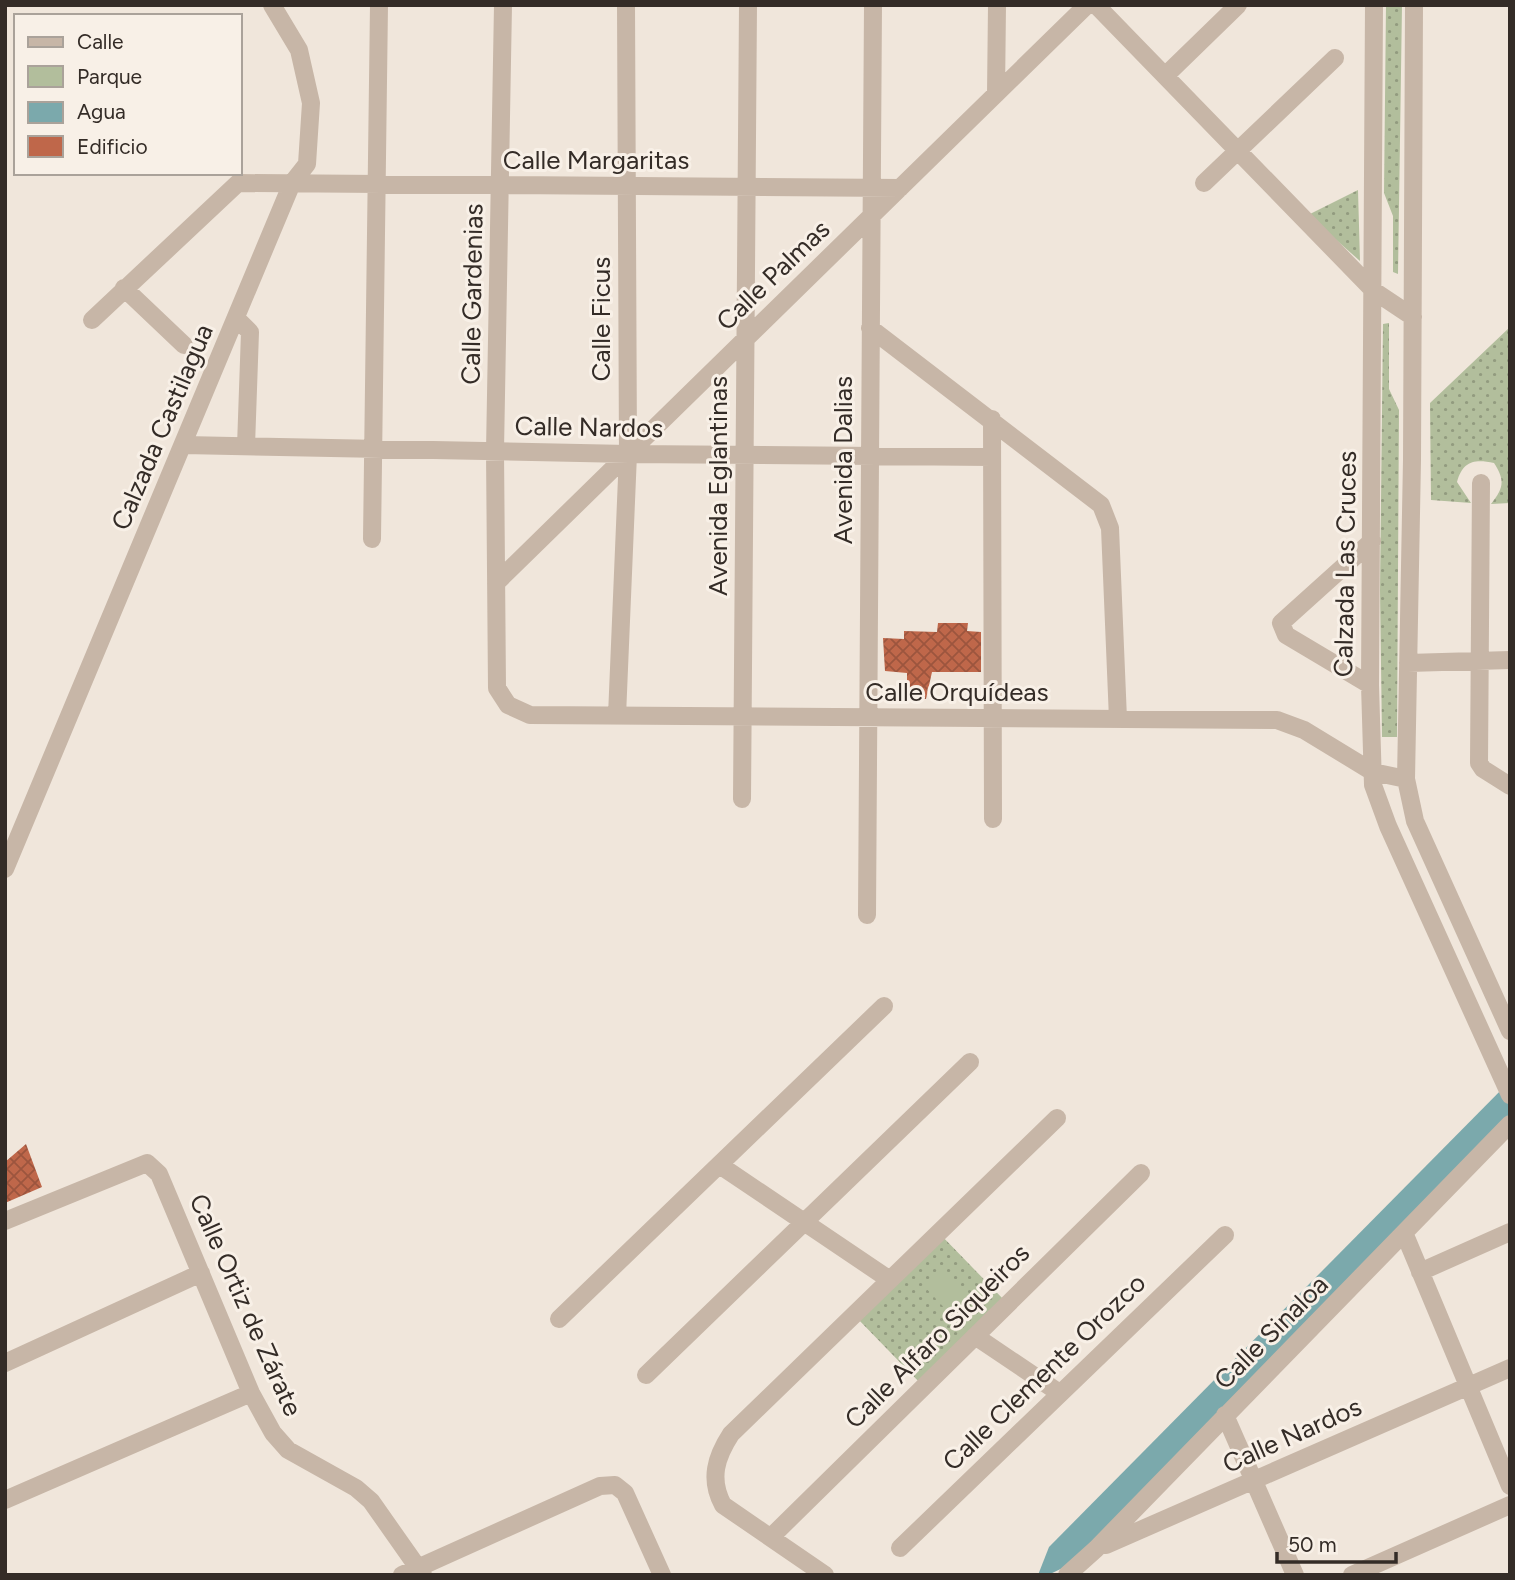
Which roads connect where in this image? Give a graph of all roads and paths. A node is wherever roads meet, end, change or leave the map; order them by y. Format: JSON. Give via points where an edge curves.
{"nodes":[{"id":1,"x":272,"y":5,"type":"edge"},
{"id":2,"x":379,"y":5,"type":"edge"},
{"id":3,"x":503,"y":5,"type":"edge"},
{"id":4,"x":626,"y":5,"type":"edge"},
{"id":5,"x":748,"y":5,"type":"edge"},
{"id":6,"x":873,"y":5,"type":"edge"},
{"id":7,"x":997,"y":5,"type":"edge"},
{"id":8,"x":1087,"y":5,"type":"edge"},
{"id":9,"x":1096,"y":5,"type":"edge"},
{"id":10,"x":1238,"y":5,"type":"edge"},
{"id":11,"x":1374,"y":5,"type":"edge"},
{"id":12,"x":1414,"y":5,"type":"edge"},
{"id":13,"x":1335,"y":58,"type":"dead end"},
{"id":14,"x":1165,"y":76,"type":"junction"},
{"id":15,"x":996,"y":94,"type":"junction"},
{"id":16,"x":1238,"y":151,"type":"junction"},
{"id":17,"x":292,"y":183,"type":"junction"},
{"id":18,"x":1204,"y":183,"type":"dead end"},
{"id":19,"x":375,"y":186,"type":"junction"},
{"id":20,"x":500,"y":186,"type":"junction"},
{"id":21,"x":627,"y":187,"type":"junction"},
{"id":22,"x":746,"y":187,"type":"junction"},
{"id":23,"x":871,"y":188,"type":"junction"},
{"id":24,"x":900,"y":188,"type":"junction"},
{"id":25,"x":872,"y":215,"type":"junction"},
{"id":26,"x":124,"y":288,"type":"junction"},
{"id":27,"x":1374,"y":291,"type":"junction"},
{"id":28,"x":1413,"y":317,"type":"junction"},
{"id":29,"x":237,"y":319,"type":"junction"},
{"id":30,"x":92,"y":320,"type":"dead end"},
{"id":31,"x":870,"y":328,"type":"junction"},
{"id":32,"x":745,"y":337,"type":"junction"},
{"id":33,"x":184,"y":345,"type":"dead end"},
{"id":34,"x":992,"y":419,"type":"junction"},
{"id":35,"x":184,"y":445,"type":"junction"},
{"id":36,"x":246,"y":446,"type":"junction"},
{"id":37,"x":373,"y":448,"type":"junction"},
{"id":38,"x":495,"y":451,"type":"junction"},
{"id":39,"x":628,"y":454,"type":"junction"},
{"id":40,"x":745,"y":455,"type":"junction"},
{"id":41,"x":869,"y":456,"type":"junction"},
{"id":42,"x":992,"y":457,"type":"junction"},
{"id":43,"x":1481,"y":484,"type":"dead end"},
{"id":44,"x":372,"y":539,"type":"dead end"},
{"id":45,"x":1372,"y":541,"type":"junction"},
{"id":46,"x":496,"y":583,"type":"junction"},
{"id":47,"x":1510,"y":660,"type":"edge"},
{"id":48,"x":1482,"y":661,"type":"junction"},
{"id":49,"x":1408,"y":663,"type":"junction"},
{"id":50,"x":1370,"y":685,"type":"junction"},
{"id":51,"x":500,"y":697,"type":"joint"},
{"id":52,"x":617,"y":716,"type":"junction"},
{"id":53,"x":743,"y":717,"type":"junction"},
{"id":54,"x":867,"y":718,"type":"junction"},
{"id":55,"x":993,"y":719,"type":"junction"},
{"id":56,"x":1118,"y":719,"type":"junction"},
{"id":57,"x":1373,"y":772,"type":"junction"},
{"id":58,"x":1406,"y":779,"type":"junction"},
{"id":59,"x":1510,"y":786,"type":"edge"},
{"id":60,"x":742,"y":799,"type":"dead end"},
{"id":61,"x":993,"y":819,"type":"dead end"},
{"id":62,"x":5,"y":869,"type":"edge"},
{"id":63,"x":867,"y":915,"type":"dead end"},
{"id":64,"x":884,"y":1006,"type":"dead end"},
{"id":65,"x":1510,"y":1031,"type":"edge"},
{"id":66,"x":970,"y":1062,"type":"dead end"},
{"id":67,"x":1510,"y":1096,"type":"edge"},
{"id":68,"x":1057,"y":1118,"type":"dead end"},
{"id":69,"x":1510,"y":1124,"type":"edge"},
{"id":70,"x":721,"y":1166,"type":"junction"},
{"id":71,"x":1141,"y":1173,"type":"dead end"},
{"id":72,"x":5,"y":1221,"type":"edge"},
{"id":73,"x":803,"y":1222,"type":"junction"},
{"id":74,"x":1510,"y":1232,"type":"edge"},
{"id":75,"x":1225,"y":1234,"type":"dead end"},
{"id":76,"x":1405,"y":1235,"type":"junction"},
{"id":77,"x":1420,"y":1272,"type":"junction"},
{"id":78,"x":201,"y":1273,"type":"junction"},
{"id":79,"x":890,"y":1280,"type":"junction"},
{"id":80,"x":559,"y":1319,"type":"dead end"},
{"id":81,"x":975,"y":1336,"type":"junction"},
{"id":82,"x":5,"y":1363,"type":"edge"},
{"id":83,"x":1510,"y":1368,"type":"edge"},
{"id":84,"x":646,"y":1375,"type":"dead end"},
{"id":85,"x":1468,"y":1386,"type":"junction"},
{"id":86,"x":1058,"y":1392,"type":"junction"},
{"id":87,"x":251,"y":1393,"type":"junction"},
{"id":88,"x":1225,"y":1415,"type":"junction"},
{"id":89,"x":1253,"y":1480,"type":"junction"},
{"id":90,"x":1510,"y":1486,"type":"edge"},
{"id":91,"x":5,"y":1500,"type":"edge"},
{"id":92,"x":1510,"y":1505,"type":"edge"},
{"id":93,"x":771,"y":1537,"type":"junction"},
{"id":94,"x":900,"y":1548,"type":"dead end"},
{"id":95,"x":1096,"y":1549,"type":"junction"},
{"id":96,"x":422,"y":1571,"type":"edge"},
{"id":97,"x":402,"y":1575,"type":"edge"},
{"id":98,"x":662,"y":1575,"type":"edge"},
{"id":99,"x":825,"y":1575,"type":"edge"},
{"id":100,"x":1068,"y":1575,"type":"edge"},
{"id":101,"x":1295,"y":1575,"type":"edge"},
{"id":102,"x":1352,"y":1575,"type":"edge"}],
"edges":[{"from":1,"to":17,"type":"street","name":"Calzada Castilagua","via":[[299,50],[311,103],[307,164]]},
{"from":2,"to":19,"type":"street"},
{"from":3,"to":20,"type":"street","name":"Calle Gardenias"},
{"from":4,"to":21,"type":"street","name":"Calle Ficus"},
{"from":5,"to":22,"type":"street","name":"Avenida Eglantinas"},
{"from":6,"to":23,"type":"street","name":"Avenida Dalias"},
{"from":7,"to":15,"type":"street"},
{"from":8,"to":15,"type":"street","name":"Calle Palmas"},
{"from":9,"to":14,"type":"street"},
{"from":10,"to":14,"type":"street"},
{"from":11,"to":27,"type":"street","name":"Calzada Las Cruces"},
{"from":12,"to":28,"type":"street"},
{"from":13,"to":16,"type":"street"},
{"from":14,"to":16,"type":"street"},
{"from":15,"to":24,"type":"street","name":"Calle Palmas"},
{"from":16,"to":18,"type":"street"},
{"from":16,"to":27,"type":"street"},
{"from":17,"to":19,"type":"street","name":"Calle Margaritas"},
{"from":17,"to":26,"type":"street","name":"Calle Margaritas","via":[[248,182],[230,188]]},
{"from":17,"to":29,"type":"street","name":"Calzada Castilagua"},
{"from":19,"to":20,"type":"street","name":"Calle Margaritas"},
{"from":19,"to":37,"type":"street"},
{"from":20,"to":21,"type":"street","name":"Calle Margaritas"},
{"from":20,"to":38,"type":"street","name":"Calle Gardenias"},
{"from":21,"to":22,"type":"street","name":"Calle Margaritas"},
{"from":21,"to":39,"type":"street","name":"Calle Ficus"},
{"from":22,"to":23,"type":"street","name":"Calle Margaritas"},
{"from":22,"to":32,"type":"street","name":"Avenida Eglantinas"},
{"from":23,"to":24,"type":"street","name":"Calle Margaritas"},
{"from":23,"to":25,"type":"street","name":"Avenida Dalias"},
{"from":24,"to":25,"type":"street","name":"Calle Palmas"},
{"from":25,"to":31,"type":"street","name":"Avenida Dalias"},
{"from":25,"to":32,"type":"street","name":"Calle Palmas"},
{"from":26,"to":30,"type":"street","name":"Calle Margaritas"},
{"from":26,"to":33,"type":"street"},
{"from":27,"to":28,"type":"street"},
{"from":27,"to":45,"type":"street","name":"Calzada Las Cruces"},
{"from":28,"to":49,"type":"street"},
{"from":29,"to":35,"type":"street","name":"Calzada Castilagua"},
{"from":29,"to":36,"type":"street","via":[[250,332]]},
{"from":31,"to":34,"type":"street"},
{"from":31,"to":41,"type":"street","name":"Avenida Dalias"},
{"from":32,"to":39,"type":"street","name":"Calle Palmas"},
{"from":32,"to":40,"type":"street","name":"Avenida Eglantinas"},
{"from":34,"to":42,"type":"street"},
{"from":34,"to":56,"type":"street","via":[[1101,505],[1110,528]]},
{"from":35,"to":36,"type":"street","name":"Calle Nardos"},
{"from":35,"to":62,"type":"street","name":"Calzada Castilagua"},
{"from":36,"to":37,"type":"street","name":"Calle Nardos"},
{"from":37,"to":38,"type":"street","name":"Calle Nardos"},
{"from":37,"to":44,"type":"street"},
{"from":38,"to":39,"type":"street","name":"Calle Nardos"},
{"from":38,"to":46,"type":"street","name":"Calle Gardenias"},
{"from":39,"to":40,"type":"street","name":"Calle Nardos"},
{"from":39,"to":46,"type":"street","name":"Calle Palmas"},
{"from":39,"to":52,"type":"street","name":"Calle Ficus"},
{"from":40,"to":41,"type":"street","name":"Calle Nardos"},
{"from":40,"to":53,"type":"street","name":"Avenida Eglantinas"},
{"from":41,"to":42,"type":"street","name":"Calle Nardos"},
{"from":41,"to":54,"type":"street","name":"Avenida Dalias"},
{"from":42,"to":55,"type":"street"},
{"from":43,"to":48,"type":"street"},
{"from":45,"to":50,"type":"street","name":"Calzada Las Cruces"},
{"from":45,"to":50,"type":"street","via":[[1281,623],[1286,635]]},
{"from":46,"to":51,"type":"street","name":"Calle Gardenias"},
{"from":47,"to":48,"type":"street"},
{"from":48,"to":49,"type":"street"},
{"from":48,"to":59,"type":"street","via":[[1479,763]]},
{"from":49,"to":58,"type":"street"},
{"from":50,"to":57,"type":"street","name":"Calzada Las Cruces"},
{"from":51,"to":52,"type":"street","name":"Calle Orquídeas","via":[[530,715]]},
{"from":52,"to":53,"type":"street","name":"Calle Orquídeas"},
{"from":53,"to":54,"type":"street","name":"Calle Orquídeas"},
{"from":53,"to":60,"type":"street","name":"Avenida Eglantinas"},
{"from":54,"to":55,"type":"street","name":"Calle Orquídeas"},
{"from":54,"to":63,"type":"street","name":"Avenida Dalias"},
{"from":55,"to":56,"type":"street","name":"Calle Orquídeas"},
{"from":55,"to":61,"type":"street"},
{"from":56,"to":57,"type":"street","name":"Calle Orquídeas","via":[[1277,720],[1304,730]]},
{"from":57,"to":58,"type":"street","name":"Calle Orquídeas"},
{"from":57,"to":67,"type":"street","name":"Calzada Las Cruces","via":[[1388,826]]},
{"from":58,"to":65,"type":"street","via":[[1415,821]]},
{"from":64,"to":70,"type":"street"},
{"from":66,"to":73,"type":"street"},
{"from":68,"to":79,"type":"street"},
{"from":69,"to":76,"type":"street","name":"Calle Sinaloa"},
{"from":70,"to":73,"type":"street"},
{"from":70,"to":80,"type":"street"},
{"from":71,"to":81,"type":"street","name":"Calle Alfaro Siqueiros"},
{"from":72,"to":78,"type":"street","name":"Calle Ortiz de Zárate","via":[[147,1163],[159,1174]]},
{"from":73,"to":79,"type":"street"},
{"from":73,"to":84,"type":"street"},
{"from":74,"to":77,"type":"street"},
{"from":75,"to":86,"type":"street","name":"Calle Clemente Orozco"},
{"from":76,"to":77,"type":"street"},
{"from":76,"to":88,"type":"street","name":"Calle Sinaloa"},
{"from":77,"to":85,"type":"street"},
{"from":78,"to":82,"type":"street"},
{"from":78,"to":87,"type":"street","name":"Calle Ortiz de Zárate"},
{"from":79,"to":93,"type":"street","via":[[732,1434],[715,1468],[723,1505]]},
{"from":81,"to":86,"type":"street"},
{"from":81,"to":93,"type":"street","name":"Calle Alfaro Siqueiros"},
{"from":83,"to":85,"type":"street","name":"Calle Nardos"},
{"from":85,"to":89,"type":"street","name":"Calle Nardos"},
{"from":85,"to":90,"type":"street"},
{"from":86,"to":94,"type":"street","name":"Calle Clemente Orozco"},
{"from":87,"to":91,"type":"street"},
{"from":87,"to":96,"type":"street","name":"Calle Ortiz de Zárate","via":[[288,1450],[371,1501]]},
{"from":88,"to":89,"type":"street"},
{"from":88,"to":95,"type":"street","name":"Calle Sinaloa"},
{"from":89,"to":95,"type":"street","name":"Calle Nardos"},
{"from":89,"to":101,"type":"street"},
{"from":92,"to":102,"type":"street"},
{"from":93,"to":99,"type":"street"},
{"from":95,"to":100,"type":"street","name":"Calle Sinaloa"},
{"from":96,"to":97,"type":"street"},
{"from":96,"to":98,"type":"street","via":[[600,1486],[615,1485],[625,1493]]}]}
